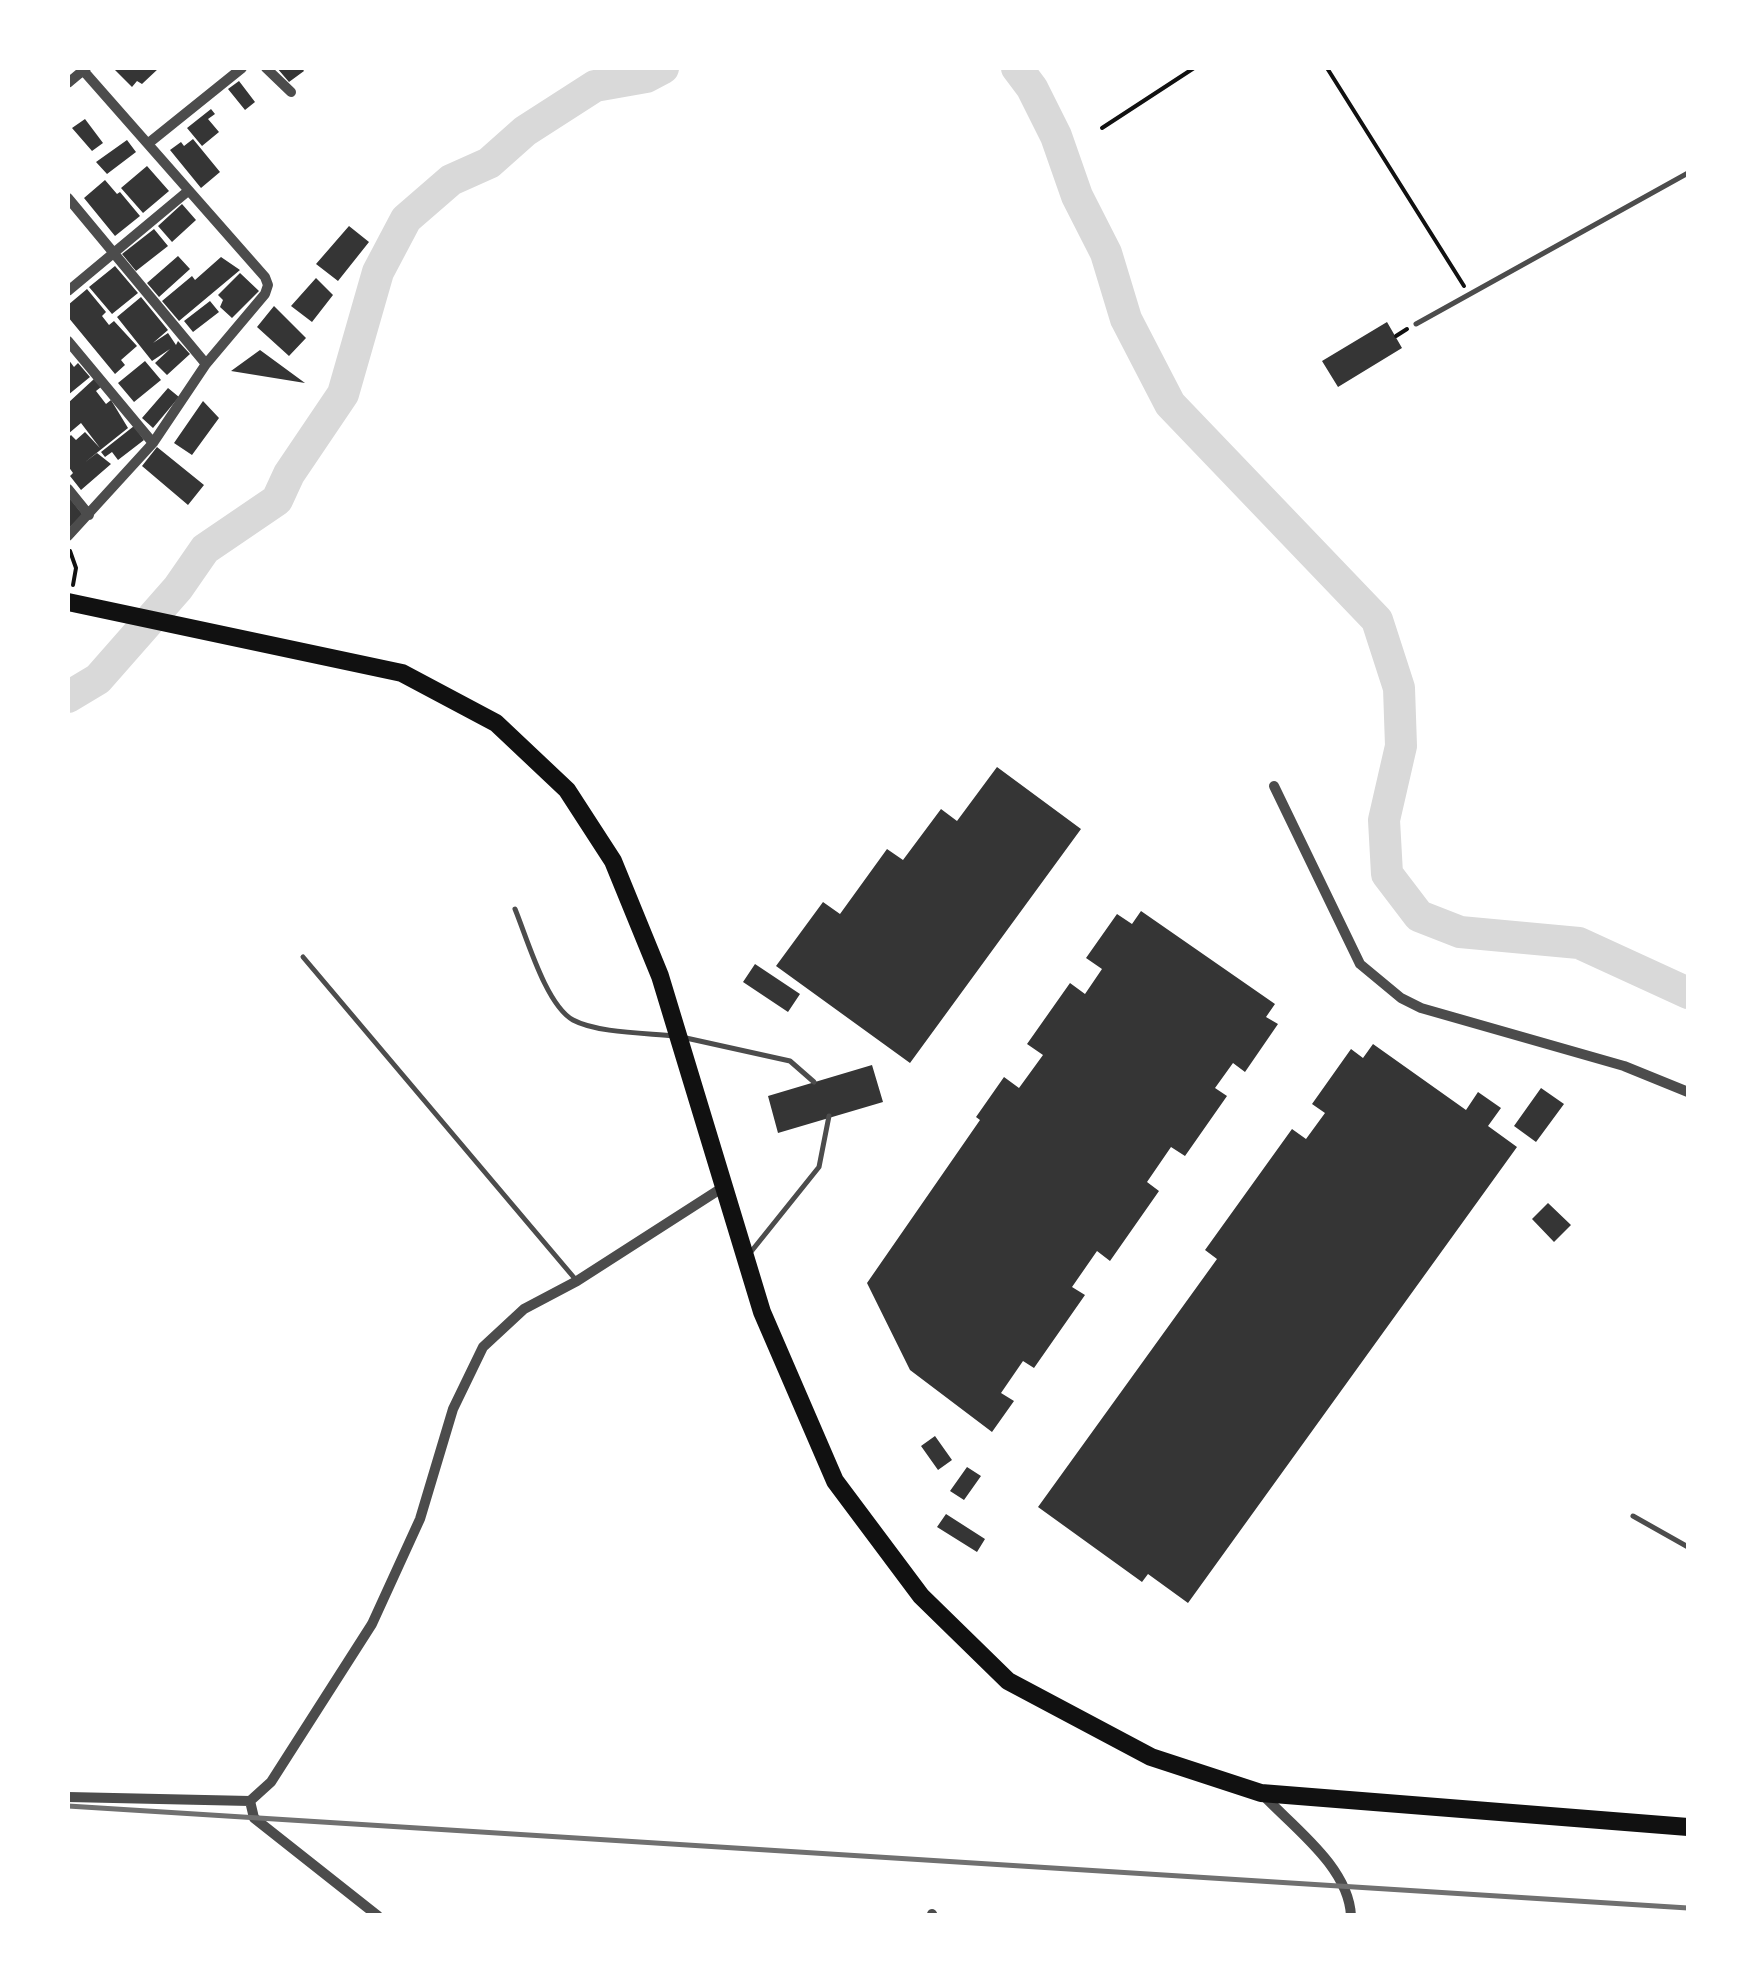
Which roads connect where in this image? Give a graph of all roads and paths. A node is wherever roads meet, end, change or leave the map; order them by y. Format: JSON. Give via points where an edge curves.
{"nodes":[{"id":1,"x":83,"y":68,"type":"edge"},
{"id":2,"x":242,"y":68,"type":"edge"},
{"id":3,"x":266,"y":68,"type":"edge"},
{"id":4,"x":1194,"y":68,"type":"edge"},
{"id":5,"x":1327,"y":68,"type":"edge"},
{"id":6,"x":68,"y":83,"type":"edge"},
{"id":7,"x":291,"y":92,"type":"dead end"},
{"id":8,"x":1102,"y":128,"type":"dead end"},
{"id":9,"x":150,"y":142,"type":"junction"},
{"id":10,"x":1688,"y":173,"type":"edge"},
{"id":11,"x":188,"y":191,"type":"junction"},
{"id":12,"x":68,"y":198,"type":"edge"},
{"id":13,"x":113,"y":253,"type":"junction"},
{"id":14,"x":68,"y":291,"type":"edge"},
{"id":15,"x":1469,"y":295,"type":"junction"},
{"id":16,"x":1416,"y":324,"type":"dead end"},
{"id":17,"x":68,"y":341,"type":"edge"},
{"id":18,"x":206,"y":364,"type":"junction"},
{"id":19,"x":153,"y":443,"type":"junction"},
{"id":20,"x":68,"y":489,"type":"edge"},
{"id":21,"x":88,"y":514,"type":"junction"},
{"id":22,"x":68,"y":536,"type":"edge"},
{"id":23,"x":68,"y":546,"type":"edge"},
{"id":24,"x":69,"y":603,"type":"edge"},
{"id":25,"x":1274,"y":786,"type":"dead end"},
{"id":26,"x":514,"y":908,"type":"dead end"},
{"id":27,"x":304,"y":957,"type":"dead end"},
{"id":28,"x":678,"y":1036,"type":"junction"},
{"id":29,"x":814,"y":1082,"type":"dead end"},
{"id":30,"x":1688,"y":1092,"type":"edge"},
{"id":31,"x":829,"y":1116,"type":"dead end"},
{"id":32,"x":725,"y":1186,"type":"junction"},
{"id":33,"x":746,"y":1259,"type":"junction"},
{"id":34,"x":577,"y":1280,"type":"junction"},
{"id":35,"x":1633,"y":1516,"type":"dead end"},
{"id":36,"x":1688,"y":1547,"type":"edge"},
{"id":37,"x":1261,"y":1794,"type":"junction"},
{"id":38,"x":68,"y":1796,"type":"edge"},
{"id":39,"x":250,"y":1801,"type":"junction"},
{"id":40,"x":1688,"y":1827,"type":"edge"},
{"id":41,"x":378,"y":1916,"type":"edge"},
{"id":42,"x":1351,"y":1916,"type":"edge"}],
"edges":[{"from":1,"to":6,"type":"street"},
{"from":1,"to":9,"type":"street"},
{"from":2,"to":9,"type":"street"},
{"from":3,"to":7,"type":"street"},
{"from":4,"to":8,"type":"path"},
{"from":5,"to":15,"type":"path"},
{"from":9,"to":11,"type":"street"},
{"from":10,"to":15,"type":"lane"},
{"from":11,"to":13,"type":"street"},
{"from":11,"to":18,"type":"street","via":[[265,277],[265,294]]},
{"from":12,"to":13,"type":"street"},
{"from":13,"to":14,"type":"street"},
{"from":13,"to":18,"type":"street"},
{"from":15,"to":16,"type":"lane"},
{"from":17,"to":19,"type":"street"},
{"from":18,"to":19,"type":"street"},
{"from":19,"to":21,"type":"street"},
{"from":20,"to":21,"type":"street"},
{"from":21,"to":22,"type":"street"},
{"from":23,"to":24,"type":"path","via":[[76,568]]},
{"from":24,"to":28,"type":"main road","via":[[402,674],[496,723],[567,790],[614,861]]},
{"from":25,"to":30,"type":"street","via":[[1360,964],[1401,998]]},
{"from":26,"to":28,"type":"lane","via":[[554,1003],[569,1018],[585,1026]]},
{"from":27,"to":34,"type":"lane"},
{"from":28,"to":29,"type":"lane","via":[[790,1061]]},
{"from":28,"to":32,"type":"main road"},
{"from":31,"to":33,"type":"lane","via":[[820,1167]]},
{"from":32,"to":33,"type":"main road"},
{"from":32,"to":34,"type":"street"},
{"from":33,"to":37,"type":"main road","via":[[835,1480],[922,1596],[1008,1681],[1151,1757]]},
{"from":34,"to":39,"type":"street","via":[[524,1309],[483,1347],[453,1408],[420,1519],[372,1624],[271,1782]]},
{"from":35,"to":36,"type":"lane"},
{"from":37,"to":40,"type":"main road"},
{"from":37,"to":42,"type":"street","via":[[1330,1865],[1350,1900]]},
{"from":38,"to":39,"type":"street"},
{"from":39,"to":41,"type":"street","via":[[254,1818]]}]}
